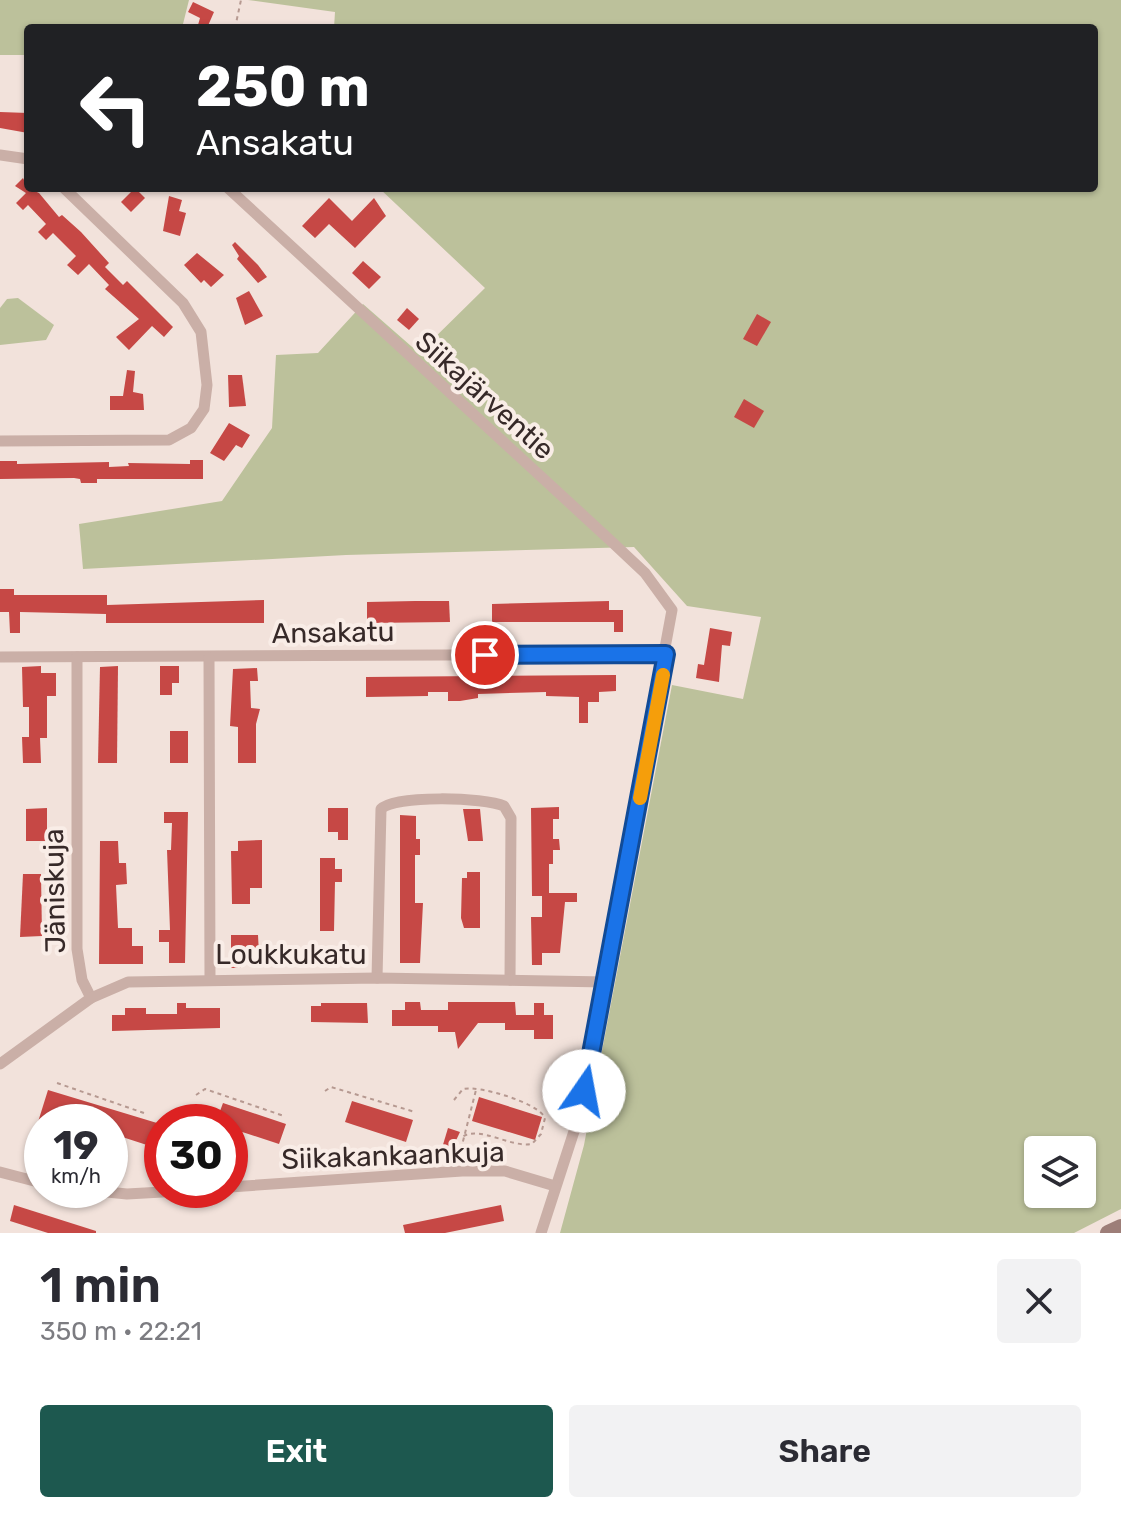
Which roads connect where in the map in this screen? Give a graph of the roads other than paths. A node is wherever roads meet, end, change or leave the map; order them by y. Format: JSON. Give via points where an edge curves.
{"nodes":[{"id":1,"x":0,"y":155,"type":"edge"},
{"id":2,"x":24,"y":158,"type":"edge"},
{"id":3,"x":68,"y":192,"type":"edge"},
{"id":4,"x":232,"y":192,"type":"edge"},
{"id":5,"x":0,"y":441,"type":"edge"},
{"id":6,"x":666,"y":654,"type":"junction"},
{"id":7,"x":0,"y":657,"type":"edge"},
{"id":8,"x":77,"y":657,"type":"junction"},
{"id":9,"x":209,"y":658,"type":"junction"},
{"id":10,"x":210,"y":978,"type":"junction"},
{"id":11,"x":377,"y":978,"type":"junction"},
{"id":12,"x":510,"y":980,"type":"junction"},
{"id":13,"x":606,"y":982,"type":"junction"},
{"id":14,"x":91,"y":998,"type":"junction"},
{"id":15,"x":0,"y":1064,"type":"edge"},
{"id":16,"x":0,"y":1172,"type":"edge"},
{"id":17,"x":24,"y":1178,"type":"edge"},
{"id":18,"x":248,"y":1186,"type":"edge"},
{"id":19,"x":555,"y":1186,"type":"junction"},
{"id":20,"x":1121,"y":1227,"type":"edge"},
{"id":21,"x":541,"y":1233,"type":"edge"},
{"id":22,"x":1108,"y":1233,"type":"edge"}],
"edges":[{"from":1,"to":2,"type":"street"},
{"from":3,"to":5,"type":"street","via":[[193,316],[205,351],[206,402],[191,428],[169,440]]},
{"from":4,"to":6,"type":"street","name":"Siikajärventie","via":[[645,573],[672,610]]},
{"from":6,"to":9,"type":"street","name":"Ansakatu"},
{"from":6,"to":13,"type":"street","name":"Siikajärventie"},
{"from":7,"to":8,"type":"street","name":"Ansakatu"},
{"from":8,"to":9,"type":"street","name":"Ansakatu"},
{"from":8,"to":14,"type":"street","name":"Jäniskuja","via":[[77,949]]},
{"from":9,"to":10,"type":"street"},
{"from":10,"to":11,"type":"street","name":"Loukkukatu"},
{"from":10,"to":14,"type":"street","name":"Loukkukatu","via":[[128,982]]},
{"from":11,"to":12,"type":"street","name":"Loukkukatu"},
{"from":11,"to":12,"type":"street","via":[[378,820],[383,806],[400,800],[489,801],[509,812]]},
{"from":12,"to":13,"type":"street","name":"Loukkukatu"},
{"from":13,"to":19,"type":"street","name":"Siikajärventie","via":[[573,1142]]},
{"from":14,"to":15,"type":"street","name":"Loukkukatu"},
{"from":16,"to":17,"type":"street"},
{"from":18,"to":19,"type":"street","name":"Siikakankaankuja","via":[[505,1171]]},
{"from":19,"to":21,"type":"street","name":"Siikajärventie"},
{"from":20,"to":22,"type":"street"}]}
